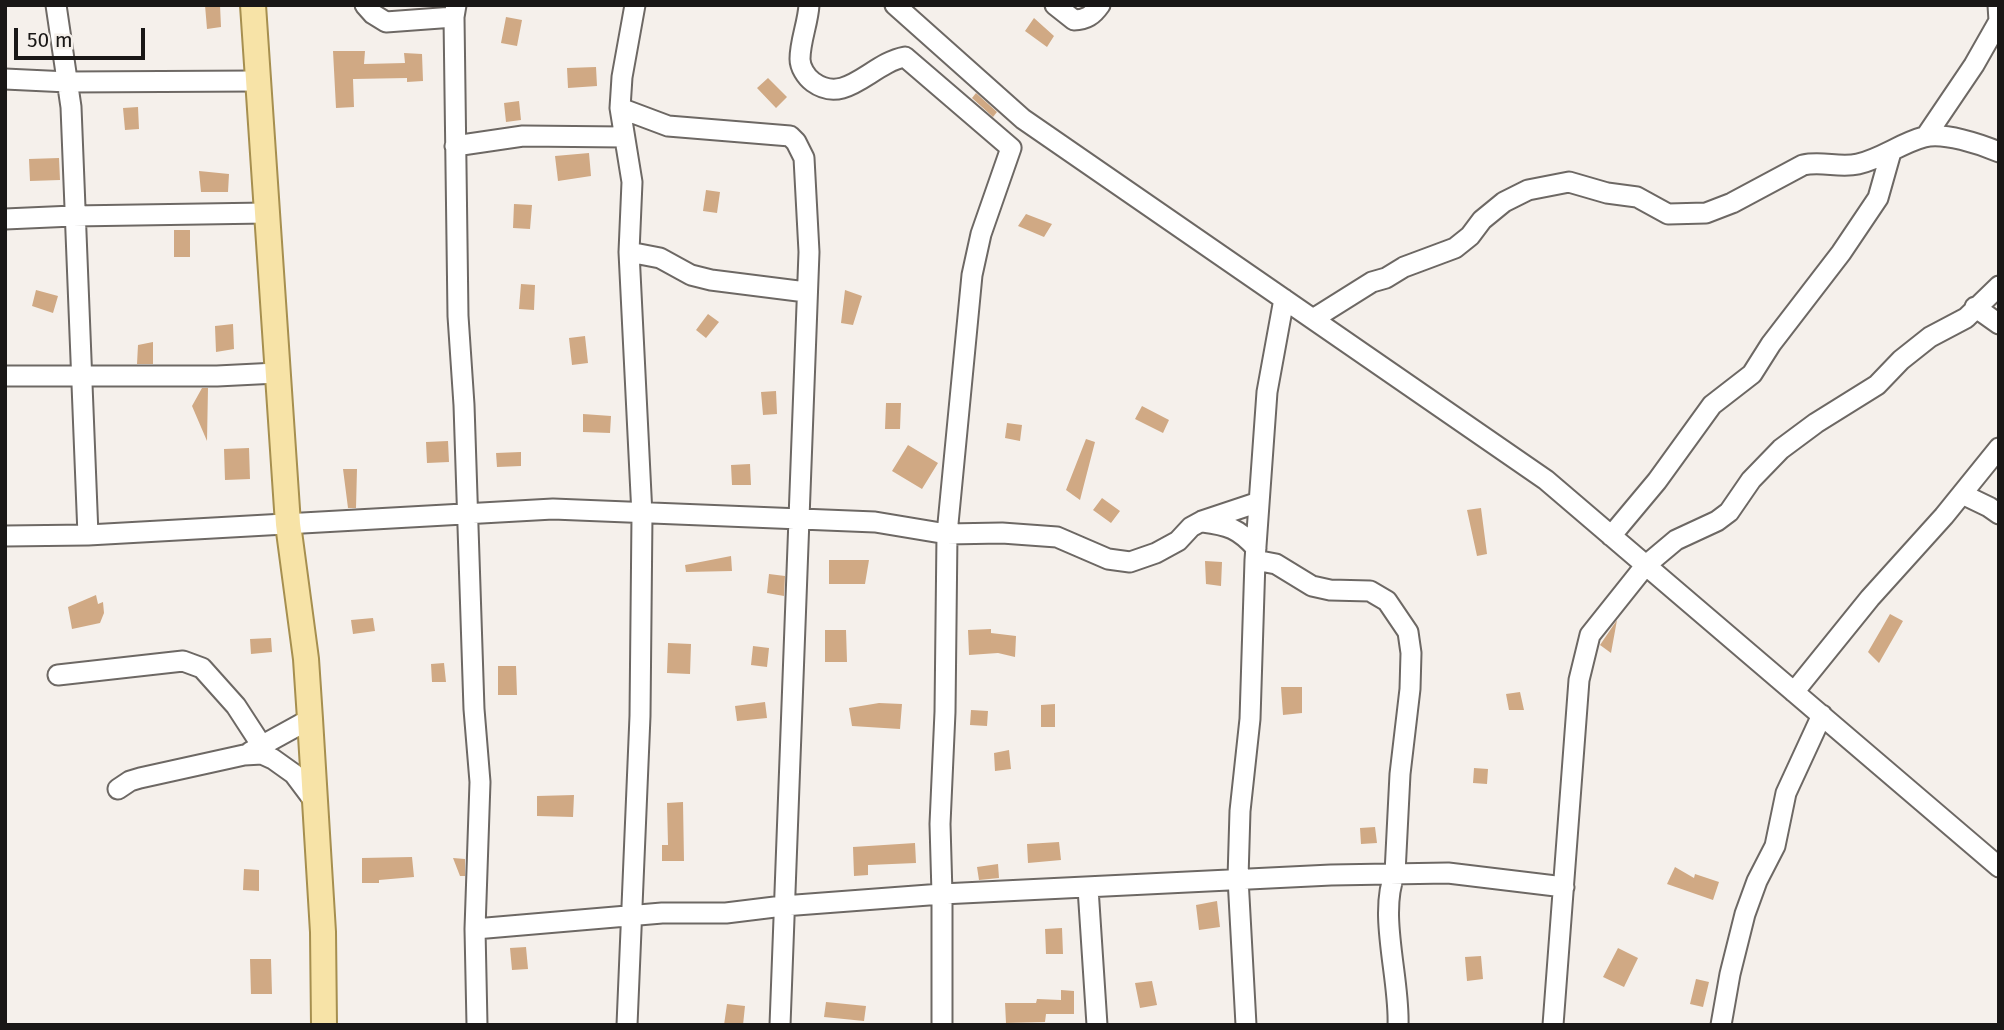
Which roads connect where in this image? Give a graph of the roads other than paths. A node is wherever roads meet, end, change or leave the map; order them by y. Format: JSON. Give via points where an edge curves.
{"nodes":[{"id":1,"x":56,"y":5,"type":"edge"},
{"id":2,"x":253,"y":5,"type":"edge"},
{"id":3,"x":365,"y":5,"type":"edge"},
{"id":4,"x":635,"y":5,"type":"edge"},
{"id":5,"x":809,"y":5,"type":"edge"},
{"id":6,"x":1055,"y":5,"type":"edge"},
{"id":7,"x":1100,"y":5,"type":"edge"},
{"id":8,"x":1998,"y":5,"type":"edge"},
{"id":9,"x":901,"y":7,"type":"edge"},
{"id":10,"x":455,"y":11,"type":"edge"},
{"id":11,"x":5,"y":79,"type":"edge"},
{"id":12,"x":256,"y":81,"type":"junction"},
{"id":13,"x":68,"y":82,"type":"junction"},
{"id":14,"x":620,"y":108,"type":"junction"},
{"id":15,"x":1023,"y":119,"type":"junction"},
{"id":16,"x":1926,"y":136,"type":"junction"},
{"id":17,"x":625,"y":137,"type":"junction"},
{"id":18,"x":455,"y":146,"type":"junction"},
{"id":19,"x":1011,"y":148,"type":"junction"},
{"id":20,"x":1891,"y":152,"type":"junction"},
{"id":21,"x":1999,"y":152,"type":"edge"},
{"id":22,"x":266,"y":213,"type":"junction"},
{"id":23,"x":73,"y":216,"type":"junction"},
{"id":24,"x":5,"y":219,"type":"edge"},
{"id":25,"x":629,"y":252,"type":"junction"},
{"id":26,"x":1999,"y":286,"type":"edge"},
{"id":27,"x":806,"y":292,"type":"junction"},
{"id":28,"x":1284,"y":299,"type":"junction"},
{"id":29,"x":1975,"y":307,"type":"junction"},
{"id":30,"x":1313,"y":319,"type":"junction"},
{"id":31,"x":1999,"y":324,"type":"edge"},
{"id":32,"x":277,"y":373,"type":"junction"},
{"id":33,"x":5,"y":376,"type":"edge"},
{"id":34,"x":80,"y":377,"type":"junction"},
{"id":35,"x":1999,"y":448,"type":"edge"},
{"id":36,"x":1962,"y":494,"type":"junction"},
{"id":37,"x":1259,"y":502,"type":"junction"},
{"id":38,"x":468,"y":513,"type":"junction"},
{"id":39,"x":1999,"y":514,"type":"edge"},
{"id":40,"x":642,"y":515,"type":"junction"},
{"id":41,"x":800,"y":520,"type":"junction"},
{"id":42,"x":1202,"y":522,"type":"junction"},
{"id":43,"x":288,"y":524,"type":"junction"},
{"id":44,"x":947,"y":534,"type":"junction"},
{"id":45,"x":88,"y":535,"type":"junction"},
{"id":46,"x":5,"y":536,"type":"edge"},
{"id":47,"x":1611,"y":536,"type":"junction"},
{"id":48,"x":1255,"y":554,"type":"junction"},
{"id":49,"x":1645,"y":566,"type":"junction"},
{"id":50,"x":58,"y":675,"type":"dead end"},
{"id":51,"x":1794,"y":692,"type":"junction"},
{"id":52,"x":1822,"y":715,"type":"junction"},
{"id":53,"x":310,"y":719,"type":"junction"},
{"id":54,"x":262,"y":746,"type":"junction"},
{"id":55,"x":244,"y":755,"type":"junction"},
{"id":56,"x":118,"y":789,"type":"dead end"},
{"id":57,"x":316,"y":803,"type":"junction"},
{"id":58,"x":1999,"y":867,"type":"edge"},
{"id":59,"x":1395,"y":873,"type":"junction"},
{"id":60,"x":1238,"y":878,"type":"junction"},
{"id":61,"x":1564,"y":887,"type":"junction"},
{"id":62,"x":1088,"y":888,"type":"junction"},
{"id":63,"x":942,"y":894,"type":"junction"},
{"id":64,"x":783,"y":906,"type":"junction"},
{"id":65,"x":632,"y":916,"type":"junction"},
{"id":66,"x":475,"y":929,"type":"junction"},
{"id":67,"x":324,"y":1025,"type":"edge"},
{"id":68,"x":477,"y":1025,"type":"edge"},
{"id":69,"x":627,"y":1025,"type":"edge"},
{"id":70,"x":780,"y":1025,"type":"edge"},
{"id":71,"x":942,"y":1025,"type":"edge"},
{"id":72,"x":1097,"y":1025,"type":"edge"},
{"id":73,"x":1246,"y":1025,"type":"edge"},
{"id":74,"x":1398,"y":1025,"type":"edge"},
{"id":75,"x":1553,"y":1025,"type":"edge"},
{"id":76,"x":1721,"y":1025,"type":"edge"}],
"edges":[{"from":1,"to":13,"type":"street"},
{"from":2,"to":12,"type":"main road"},
{"from":3,"to":10,"type":"street","via":[[386,22]]},
{"from":4,"to":14,"type":"street"},
{"from":5,"to":19,"type":"street","via":[[800,61],[807,78],[830,90],[844,89],[893,59],[905,57]]},
{"from":6,"to":7,"type":"street","via":[[1073,20],[1083,20]]},
{"from":8,"to":16,"type":"street","via":[[1999,21]]},
{"from":9,"to":15,"type":"street"},
{"from":10,"to":18,"type":"street"},
{"from":11,"to":13,"type":"street"},
{"from":12,"to":13,"type":"street"},
{"from":12,"to":22,"type":"main road"},
{"from":13,"to":23,"type":"street"},
{"from":14,"to":17,"type":"street"},
{"from":14,"to":27,"type":"street","via":[[668,126],[790,136],[805,166]]},
{"from":15,"to":19,"type":"street"},
{"from":15,"to":28,"type":"street"},
{"from":16,"to":20,"type":"street"},
{"from":16,"to":21,"type":"street","via":[[1957,138]]},
{"from":17,"to":18,"type":"street","via":[[523,136]]},
{"from":17,"to":25,"type":"street","via":[[632,182]]},
{"from":18,"to":38,"type":"street"},
{"from":19,"to":44,"type":"street","via":[[972,275]]},
{"from":20,"to":30,"type":"street","via":[[1859,164],[1803,165],[1706,214],[1668,214],[1637,197],[1569,182],[1528,190],[1504,202],[1455,248],[1372,282]]},
{"from":20,"to":47,"type":"street","via":[[1878,198],[1841,253],[1752,374],[1712,405]]},
{"from":22,"to":23,"type":"street"},
{"from":22,"to":32,"type":"main road"},
{"from":23,"to":24,"type":"street"},
{"from":23,"to":34,"type":"street"},
{"from":25,"to":27,"type":"street","via":[[660,258],[711,280]]},
{"from":25,"to":40,"type":"street"},
{"from":26,"to":29,"type":"street"},
{"from":27,"to":41,"type":"street"},
{"from":28,"to":30,"type":"street"},
{"from":28,"to":37,"type":"street","via":[[1267,392]]},
{"from":29,"to":31,"type":"street"},
{"from":29,"to":49,"type":"street","via":[[1966,318],[1930,337],[1901,360],[1877,385],[1781,449],[1729,512],[1676,540]]},
{"from":30,"to":47,"type":"street","via":[[1546,480]]},
{"from":32,"to":34,"type":"street"},
{"from":32,"to":43,"type":"main road"},
{"from":33,"to":34,"type":"street"},
{"from":34,"to":45,"type":"street"},
{"from":35,"to":36,"type":"street"},
{"from":36,"to":39,"type":"street"},
{"from":36,"to":51,"type":"street"},
{"from":37,"to":42,"type":"street"},
{"from":37,"to":48,"type":"street"},
{"from":38,"to":40,"type":"street","via":[[553,509]]},
{"from":38,"to":43,"type":"street"},
{"from":38,"to":66,"type":"street","via":[[480,782]]},
{"from":40,"to":41,"type":"street"},
{"from":40,"to":65,"type":"street"},
{"from":41,"to":44,"type":"street","via":[[875,522]]},
{"from":41,"to":64,"type":"street"},
{"from":42,"to":44,"type":"street","via":[[1178,541],[1130,562],[1108,559],[1057,537]]},
{"from":42,"to":48,"type":"street","via":[[1244,534]]},
{"from":43,"to":45,"type":"street"},
{"from":43,"to":53,"type":"main road"},
{"from":44,"to":63,"type":"street"},
{"from":45,"to":46,"type":"street"},
{"from":47,"to":49,"type":"street"},
{"from":48,"to":59,"type":"street","via":[[1312,586],[1370,591],[1387,601],[1408,632],[1410,689]]},
{"from":48,"to":60,"type":"street","via":[[1250,719]]},
{"from":49,"to":51,"type":"street"},
{"from":49,"to":61,"type":"street","via":[[1590,635],[1578,680]]},
{"from":50,"to":54,"type":"street","via":[[183,661],[202,668],[236,706]]},
{"from":51,"to":52,"type":"street"},
{"from":52,"to":58,"type":"street"},
{"from":52,"to":76,"type":"street","via":[[1786,793],[1775,846],[1745,914]]},
{"from":53,"to":54,"type":"street"},
{"from":53,"to":57,"type":"main road"},
{"from":54,"to":55,"type":"street"},
{"from":55,"to":56,"type":"street","via":[[130,781]]},
{"from":55,"to":57,"type":"street","via":[[273,759],[304,785]]},
{"from":57,"to":67,"type":"main road"},
{"from":59,"to":60,"type":"street"},
{"from":59,"to":61,"type":"street","via":[[1448,873]]},
{"from":59,"to":74,"type":"street","via":[[1389,913]]},
{"from":60,"to":62,"type":"street"},
{"from":60,"to":73,"type":"street"},
{"from":61,"to":75,"type":"street"},
{"from":62,"to":63,"type":"street"},
{"from":62,"to":72,"type":"street"},
{"from":63,"to":64,"type":"street"},
{"from":63,"to":71,"type":"street"},
{"from":64,"to":65,"type":"street"},
{"from":64,"to":70,"type":"street"},
{"from":65,"to":66,"type":"street"},
{"from":65,"to":69,"type":"street"},
{"from":66,"to":68,"type":"street"}]}
